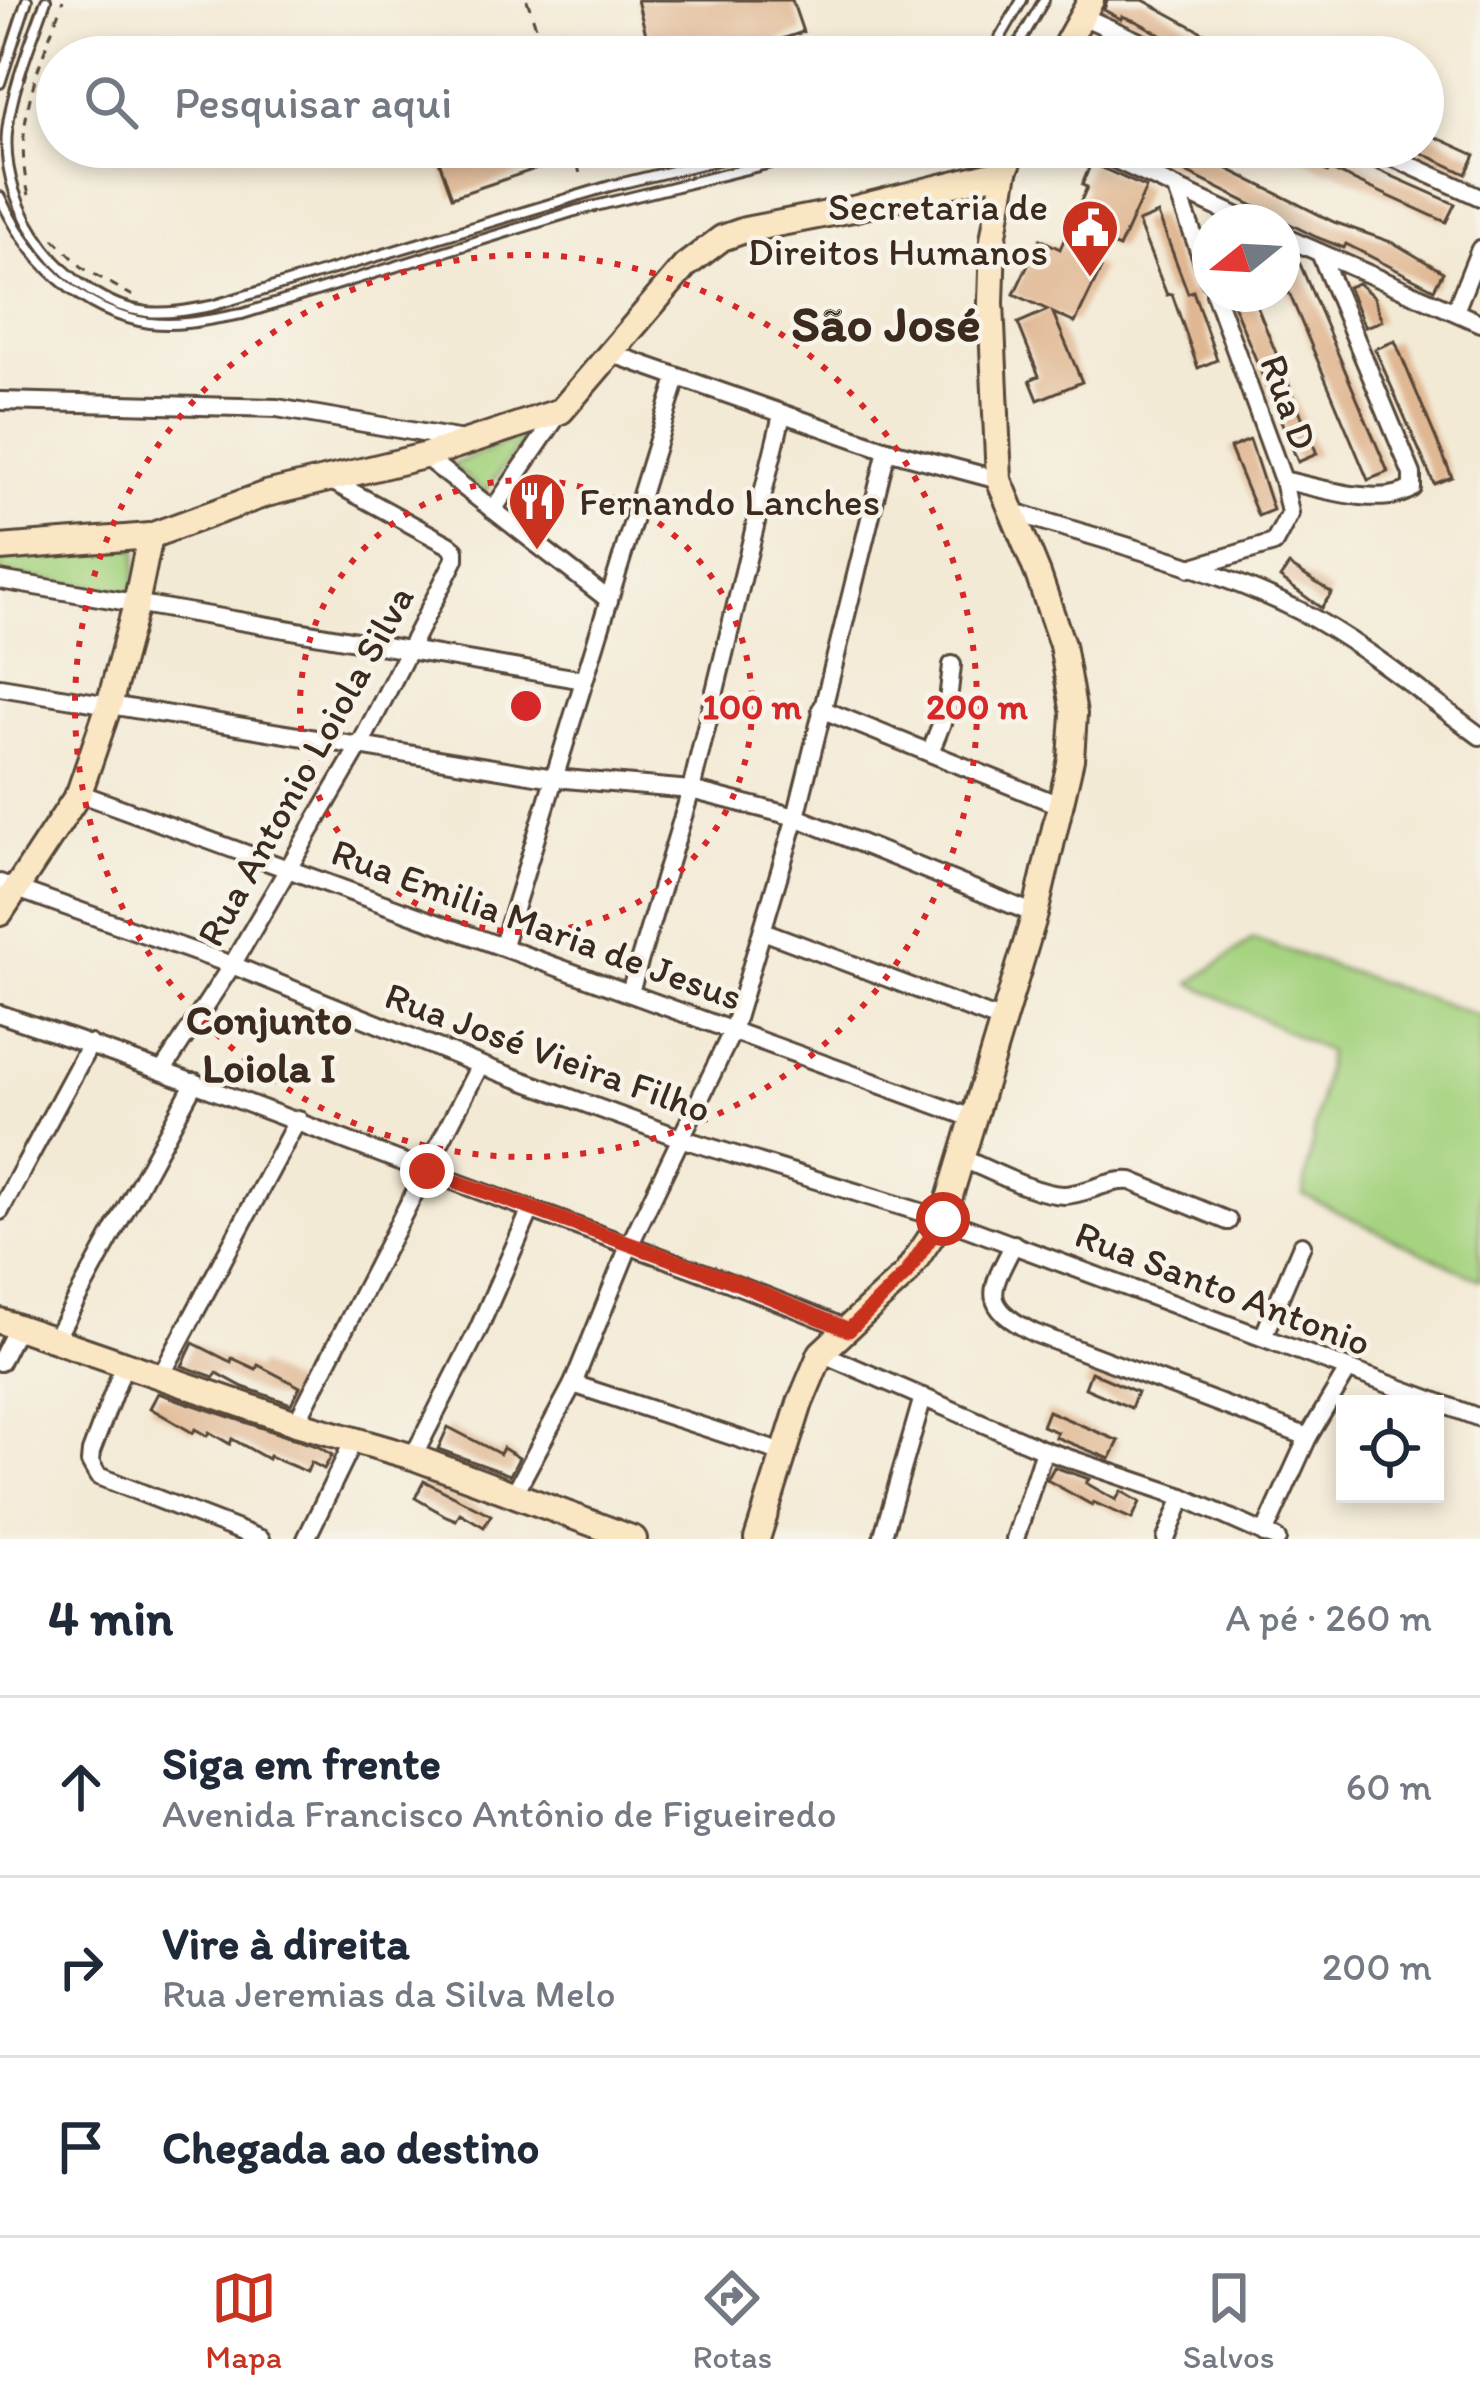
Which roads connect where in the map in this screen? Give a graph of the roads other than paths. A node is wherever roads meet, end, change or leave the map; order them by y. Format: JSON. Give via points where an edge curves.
{"nodes":[{"id":1,"x":27,"y":0,"type":"edge"},
{"id":2,"x":46,"y":0,"type":"edge"},
{"id":3,"x":1022,"y":0,"type":"edge"},
{"id":4,"x":1043,"y":0,"type":"edge"},
{"id":5,"x":1087,"y":8,"type":"edge"},
{"id":6,"x":1001,"y":36,"type":"edge"},
{"id":7,"x":1023,"y":36,"type":"edge"},
{"id":8,"x":1071,"y":36,"type":"edge"},
{"id":9,"x":1136,"y":36,"type":"edge"},
{"id":10,"x":0,"y":83,"type":"edge"},
{"id":11,"x":685,"y":168,"type":"edge"},
{"id":12,"x":750,"y":168,"type":"edge"},
{"id":13,"x":982,"y":168,"type":"edge"},
{"id":14,"x":1008,"y":168,"type":"edge"},
{"id":15,"x":1131,"y":168,"type":"edge"},
{"id":16,"x":1416,"y":168,"type":"edge"},
{"id":17,"x":1177,"y":190,"type":"junction"},
{"id":18,"x":0,"y":197,"type":"edge"},
{"id":19,"x":1480,"y":197,"type":"edge"},
{"id":20,"x":1208,"y":204,"type":"edge"},
{"id":21,"x":1192,"y":231,"type":"edge"},
{"id":22,"x":1300,"y":244,"type":"edge"},
{"id":23,"x":1480,"y":249,"type":"edge"},
{"id":24,"x":1320,"y":253,"type":"junction"},
{"id":25,"x":1455,"y":311,"type":"junction"},
{"id":26,"x":1221,"y":312,"type":"edge"},
{"id":27,"x":1480,"y":322,"type":"edge"},
{"id":28,"x":610,"y":353,"type":"junction"},
{"id":29,"x":676,"y":378,"type":"junction"},
{"id":30,"x":0,"y":401,"type":"edge"},
{"id":31,"x":561,"y":411,"type":"junction"},
{"id":32,"x":782,"y":415,"type":"junction"},
{"id":33,"x":470,"y":441,"type":"junction"},
{"id":34,"x":887,"y":450,"type":"junction"},
{"id":35,"x":424,"y":456,"type":"junction"},
{"id":36,"x":324,"y":477,"type":"junction"},
{"id":37,"x":1000,"y":480,"type":"junction"},
{"id":38,"x":1282,"y":480,"type":"junction"},
{"id":39,"x":493,"y":511,"type":"junction"},
{"id":40,"x":1014,"y":512,"type":"junction"},
{"id":41,"x":150,"y":536,"type":"junction"},
{"id":42,"x":0,"y":548,"type":"edge"},
{"id":43,"x":1190,"y":568,"type":"junction"},
{"id":44,"x":0,"y":580,"type":"edge"},
{"id":45,"x":609,"y":600,"type":"junction"},
{"id":46,"x":136,"y":604,"type":"junction"},
{"id":47,"x":412,"y":647,"type":"junction"},
{"id":48,"x":952,"y":665,"type":"dead end"},
{"id":49,"x":584,"y":680,"type":"junction"},
{"id":50,"x":0,"y":687,"type":"edge"},
{"id":51,"x":109,"y":705,"type":"junction"},
{"id":52,"x":820,"y":709,"type":"junction"},
{"id":53,"x":1480,"y":736,"type":"edge"},
{"id":54,"x":359,"y":747,"type":"junction"},
{"id":55,"x":931,"y":750,"type":"junction"},
{"id":56,"x":554,"y":778,"type":"junction"},
{"id":57,"x":691,"y":790,"type":"junction"},
{"id":58,"x":79,"y":793,"type":"junction"},
{"id":59,"x":1059,"y":805,"type":"junction"},
{"id":60,"x":796,"y":817,"type":"junction"},
{"id":61,"x":288,"y":867,"type":"junction"},
{"id":62,"x":7,"y":886,"type":"edge"},
{"id":63,"x":0,"y":913,"type":"edge"},
{"id":64,"x":1035,"y":914,"type":"junction"},
{"id":65,"x":764,"y":931,"type":"junction"},
{"id":66,"x":503,"y":945,"type":"junction"},
{"id":67,"x":232,"y":965,"type":"junction"},
{"id":68,"x":630,"y":992,"type":"junction"},
{"id":69,"x":0,"y":1014,"type":"edge"},
{"id":70,"x":1002,"y":1022,"type":"junction"},
{"id":71,"x":732,"y":1032,"type":"junction"},
{"id":72,"x":90,"y":1044,"type":"junction"},
{"id":73,"x":480,"y":1065,"type":"junction"},
{"id":74,"x":163,"y":1070,"type":"junction"},
{"id":75,"x":195,"y":1082,"type":"junction"},
{"id":76,"x":972,"y":1118,"type":"junction"},
{"id":77,"x":298,"y":1119,"type":"junction"},
{"id":78,"x":683,"y":1139,"type":"junction"},
{"id":79,"x":961,"y":1158,"type":"junction"},
{"id":80,"x":427,"y":1171,"type":"junction"},
{"id":81,"x":531,"y":1209,"type":"junction"},
{"id":82,"x":0,"y":1211,"type":"edge"},
{"id":83,"x":943,"y":1219,"type":"junction"},
{"id":84,"x":1228,"y":1221,"type":"dead end"},
{"id":85,"x":1014,"y":1244,"type":"junction"},
{"id":86,"x":1302,"y":1245,"type":"dead end"},
{"id":87,"x":629,"y":1246,"type":"junction"},
{"id":88,"x":9,"y":1324,"type":"edge"},
{"id":89,"x":849,"y":1330,"type":"junction"},
{"id":90,"x":1263,"y":1337,"type":"junction"},
{"id":91,"x":55,"y":1341,"type":"junction"},
{"id":92,"x":821,"y":1353,"type":"junction"},
{"id":93,"x":0,"y":1362,"type":"edge"},
{"id":94,"x":124,"y":1365,"type":"junction"},
{"id":95,"x":1348,"y":1370,"type":"junction"},
{"id":96,"x":161,"y":1376,"type":"junction"},
{"id":97,"x":573,"y":1384,"type":"junction"},
{"id":98,"x":923,"y":1397,"type":"junction"},
{"id":99,"x":1480,"y":1418,"type":"edge"},
{"id":100,"x":296,"y":1423,"type":"junction"},
{"id":101,"x":1307,"y":1437,"type":"junction"},
{"id":102,"x":354,"y":1440,"type":"junction"},
{"id":103,"x":1044,"y":1450,"type":"junction"},
{"id":104,"x":783,"y":1454,"type":"junction"},
{"id":105,"x":413,"y":1457,"type":"junction"},
{"id":106,"x":514,"y":1494,"type":"junction"},
{"id":107,"x":1184,"y":1497,"type":"junction"},
{"id":108,"x":1241,"y":1532,"type":"edge"},
{"id":109,"x":1270,"y":1536,"type":"edge"},
{"id":110,"x":262,"y":1539,"type":"edge"},
{"id":111,"x":306,"y":1539,"type":"edge"},
{"id":112,"x":634,"y":1539,"type":"edge"},
{"id":113,"x":757,"y":1539,"type":"edge"},
{"id":114,"x":882,"y":1539,"type":"edge"},
{"id":115,"x":1015,"y":1539,"type":"edge"},
{"id":116,"x":1166,"y":1539,"type":"edge"}],
"edges":[{"from":1,"to":10,"type":"lane"},
{"from":2,"to":11,"type":"lane","via":[[7,133],[14,198],[64,269],[144,311],[211,306]]},
{"from":3,"to":6,"type":"lane"},
{"from":4,"to":7,"type":"lane"},
{"from":5,"to":8,"type":"street"},
{"from":5,"to":9,"type":"street"},
{"from":12,"to":18,"type":"lane","via":[[185,324],[116,315],[75,293],[16,233]]},
{"from":13,"to":28,"type":"street","via":[[853,209],[722,238],[685,266]]},
{"from":14,"to":37,"type":"street","via":[[991,303]]},
{"from":15,"to":17,"type":"street"},
{"from":16,"to":19,"type":"street"},
{"from":17,"to":20,"type":"street"},
{"from":17,"to":21,"type":"street"},
{"from":22,"to":24,"type":"street"},
{"from":23,"to":25,"type":"street"},
{"from":24,"to":25,"type":"street"},
{"from":24,"to":38,"type":"street","name":"Rua D","via":[[1412,474],[1408,491],[1355,495]]},
{"from":25,"to":27,"type":"street"},
{"from":26,"to":38,"type":"street","name":"Rua D"},
{"from":28,"to":29,"type":"street"},
{"from":28,"to":31,"type":"street"},
{"from":29,"to":32,"type":"street"},
{"from":29,"to":45,"type":"street"},
{"from":30,"to":33,"type":"street","via":[[277,408]]},
{"from":31,"to":33,"type":"street"},
{"from":31,"to":39,"type":"street"},
{"from":32,"to":34,"type":"street"},
{"from":32,"to":57,"type":"street"},
{"from":33,"to":35,"type":"street"},
{"from":34,"to":37,"type":"street"},
{"from":34,"to":52,"type":"street"},
{"from":35,"to":36,"type":"street"},
{"from":35,"to":39,"type":"street"},
{"from":36,"to":41,"type":"street"},
{"from":36,"to":47,"type":"street","name":"Rua Antonio Loiola Silva","via":[[455,550]]},
{"from":37,"to":40,"type":"street"},
{"from":38,"to":43,"type":"street","via":[[1290,513],[1274,543]]},
{"from":39,"to":45,"type":"street"},
{"from":40,"to":43,"type":"street"},
{"from":40,"to":59,"type":"street","via":[[1070,686],[1071,759]]},
{"from":41,"to":42,"type":"street"},
{"from":41,"to":46,"type":"street"},
{"from":43,"to":53,"type":"street","via":[[1333,630]]},
{"from":44,"to":46,"type":"street"},
{"from":45,"to":49,"type":"street"},
{"from":46,"to":47,"type":"street"},
{"from":46,"to":51,"type":"street"},
{"from":47,"to":49,"type":"street"},
{"from":47,"to":54,"type":"street","name":"Rua Antonio Loiola Silva"},
{"from":48,"to":55,"type":"street"},
{"from":49,"to":56,"type":"street"},
{"from":50,"to":51,"type":"street"},
{"from":51,"to":54,"type":"street"},
{"from":51,"to":58,"type":"street"},
{"from":52,"to":55,"type":"street"},
{"from":52,"to":60,"type":"street"},
{"from":54,"to":56,"type":"street"},
{"from":54,"to":61,"type":"street","name":"Rua Antonio Loiola Silva"},
{"from":55,"to":59,"type":"street"},
{"from":56,"to":57,"type":"street"},
{"from":56,"to":66,"type":"street"},
{"from":57,"to":60,"type":"street"},
{"from":57,"to":68,"type":"street"},
{"from":58,"to":61,"type":"street","name":"Rua Emilia Maria de Jesus"},
{"from":58,"to":62,"type":"street"},
{"from":59,"to":64,"type":"street"},
{"from":60,"to":64,"type":"street"},
{"from":60,"to":65,"type":"street"},
{"from":61,"to":66,"type":"street","name":"Rua Emilia Maria de Jesus"},
{"from":61,"to":67,"type":"street","name":"Rua Antonio Loiola Silva"},
{"from":62,"to":63,"type":"street"},
{"from":62,"to":67,"type":"street","name":"Rua José Vieira Filho"},
{"from":64,"to":70,"type":"street"},
{"from":65,"to":70,"type":"street"},
{"from":65,"to":71,"type":"street"},
{"from":66,"to":68,"type":"street","name":"Rua Emilia Maria de Jesus"},
{"from":67,"to":73,"type":"street","name":"Rua José Vieira Filho"},
{"from":67,"to":74,"type":"street","name":"Rua Antonio Loiola Silva"},
{"from":68,"to":71,"type":"street","name":"Rua Emilia Maria de Jesus"},
{"from":69,"to":72,"type":"street"},
{"from":70,"to":76,"type":"street"},
{"from":71,"to":76,"type":"street","name":"Rua Emilia Maria de Jesus"},
{"from":71,"to":78,"type":"street"},
{"from":72,"to":74,"type":"street"},
{"from":72,"to":82,"type":"street"},
{"from":73,"to":78,"type":"street","name":"Rua José Vieira Filho"},
{"from":73,"to":80,"type":"street"},
{"from":74,"to":75,"type":"street"},
{"from":75,"to":77,"type":"street"},
{"from":75,"to":91,"type":"street"},
{"from":76,"to":79,"type":"street"},
{"from":77,"to":80,"type":"street"},
{"from":77,"to":96,"type":"street"},
{"from":78,"to":83,"type":"street","name":"Rua José Vieira Filho"},
{"from":78,"to":87,"type":"street"},
{"from":79,"to":83,"type":"street"},
{"from":79,"to":84,"type":"street","via":[[1054,1194],[1131,1181]]},
{"from":80,"to":81,"type":"street"},
{"from":80,"to":100,"type":"street"},
{"from":81,"to":87,"type":"street"},
{"from":81,"to":105,"type":"street"},
{"from":83,"to":85,"type":"street","name":"Rua Santo Antonio"},
{"from":83,"to":89,"type":"street","via":[[906,1274]]},
{"from":85,"to":90,"type":"street","name":"Rua Santo Antonio"},
{"from":85,"to":101,"type":"street","via":[[991,1295],[1005,1317]]},
{"from":86,"to":90,"type":"street"},
{"from":87,"to":89,"type":"street"},
{"from":87,"to":97,"type":"street"},
{"from":88,"to":91,"type":"street"},
{"from":88,"to":93,"type":"street"},
{"from":89,"to":92,"type":"street"},
{"from":90,"to":95,"type":"street","name":"Rua Santo Antonio"},
{"from":91,"to":94,"type":"street"},
{"from":92,"to":98,"type":"street"},
{"from":92,"to":104,"type":"street"},
{"from":94,"to":96,"type":"street"},
{"from":94,"to":110,"type":"street","via":[[91,1452],[98,1476]]},
{"from":95,"to":99,"type":"street","name":"Rua Santo Antonio"},
{"from":95,"to":101,"type":"street"},
{"from":96,"to":100,"type":"street"},
{"from":97,"to":104,"type":"street"},
{"from":97,"to":106,"type":"street"},
{"from":98,"to":103,"type":"street"},
{"from":98,"to":114,"type":"street"},
{"from":100,"to":102,"type":"street"},
{"from":101,"to":109,"type":"street"},
{"from":102,"to":105,"type":"street"},
{"from":102,"to":111,"type":"street"},
{"from":103,"to":107,"type":"street"},
{"from":103,"to":115,"type":"street"},
{"from":104,"to":113,"type":"street"},
{"from":105,"to":106,"type":"street"},
{"from":106,"to":112,"type":"street"},
{"from":107,"to":108,"type":"street"},
{"from":107,"to":116,"type":"street"},
{"from":108,"to":109,"type":"street"}]}
